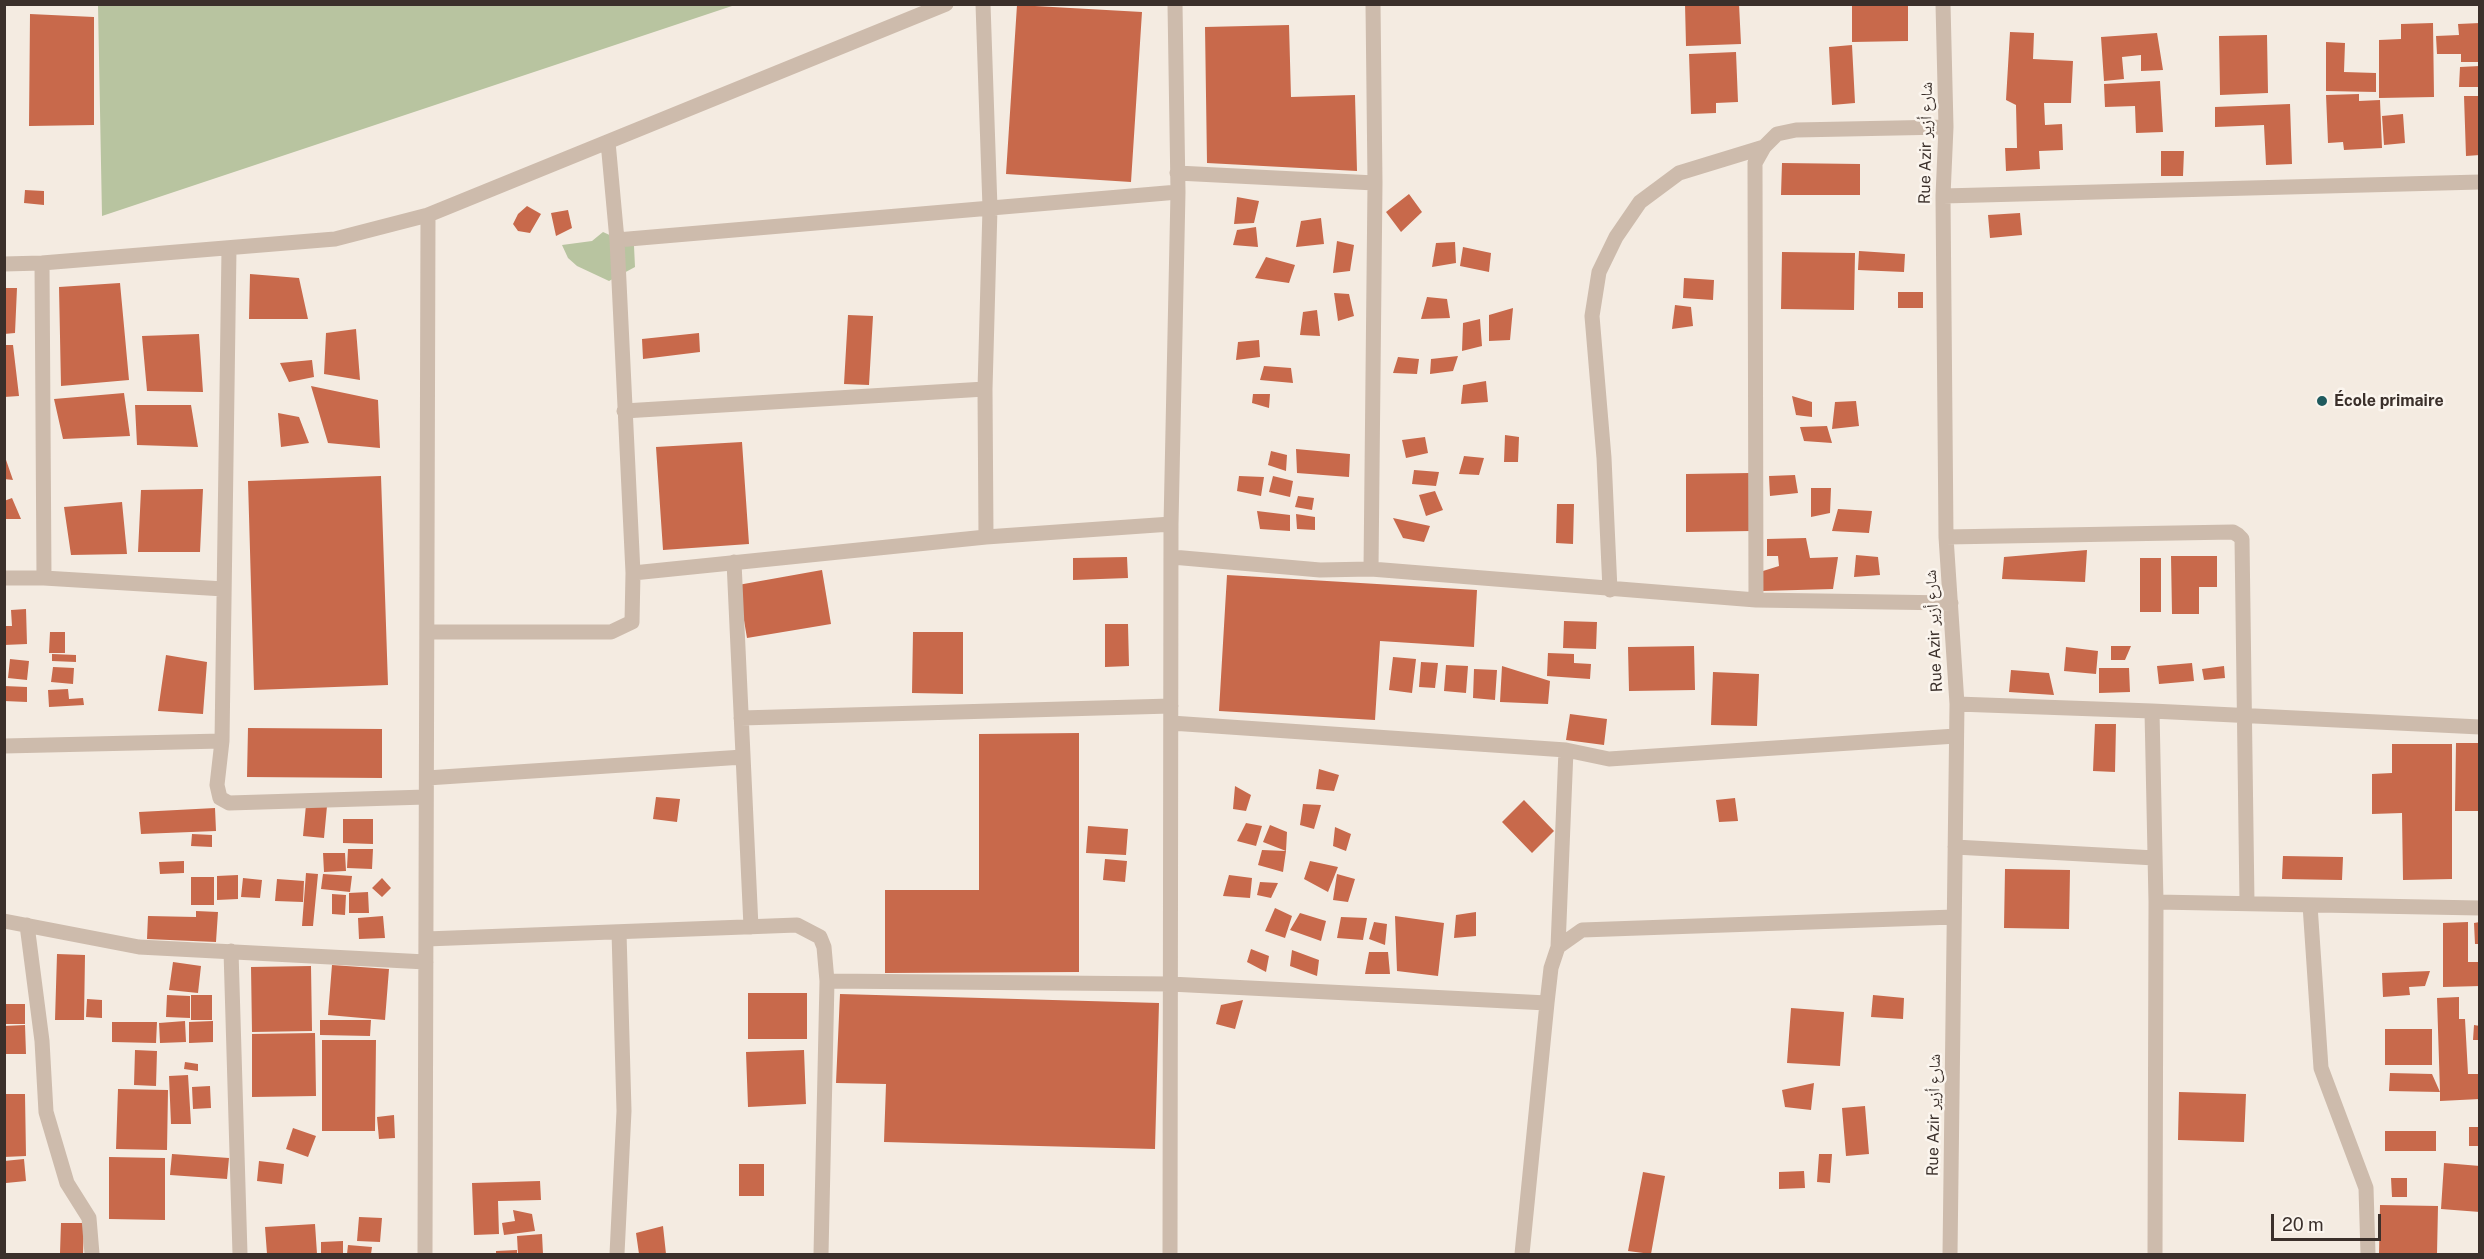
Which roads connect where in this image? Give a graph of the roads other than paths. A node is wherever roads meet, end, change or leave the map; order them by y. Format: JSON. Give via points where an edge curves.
{"nodes":[{"id":1,"x":946,"y":4,"type":"edge"},
{"id":2,"x":983,"y":4,"type":"edge"},
{"id":3,"x":1176,"y":4,"type":"edge"},
{"id":4,"x":1373,"y":4,"type":"edge"},
{"id":5,"x":1943,"y":4,"type":"edge"},
{"id":6,"x":1946,"y":127,"type":"junction"},
{"id":7,"x":608,"y":142,"type":"junction"},
{"id":8,"x":1764,"y":147,"type":"junction"},
{"id":9,"x":1178,"y":174,"type":"junction"},
{"id":10,"x":2480,"y":182,"type":"edge"},
{"id":11,"x":1375,"y":183,"type":"junction"},
{"id":12,"x":1178,"y":192,"type":"junction"},
{"id":13,"x":1943,"y":196,"type":"junction"},
{"id":14,"x":990,"y":208,"type":"junction"},
{"id":15,"x":428,"y":215,"type":"junction"},
{"id":16,"x":617,"y":240,"type":"junction"},
{"id":17,"x":229,"y":249,"type":"junction"},
{"id":18,"x":42,"y":263,"type":"junction"},
{"id":19,"x":4,"y":264,"type":"edge"},
{"id":20,"x":985,"y":389,"type":"junction"},
{"id":21,"x":624,"y":411,"type":"junction"},
{"id":22,"x":1172,"y":524,"type":"junction"},
{"id":23,"x":986,"y":537,"type":"junction"},
{"id":24,"x":1946,"y":537,"type":"junction"},
{"id":25,"x":1172,"y":557,"type":"junction"},
{"id":26,"x":734,"y":562,"type":"junction"},
{"id":27,"x":1371,"y":569,"type":"junction"},
{"id":28,"x":633,"y":573,"type":"junction"},
{"id":29,"x":4,"y":578,"type":"edge"},
{"id":30,"x":45,"y":578,"type":"junction"},
{"id":31,"x":225,"y":589,"type":"junction"},
{"id":32,"x":1610,"y":590,"type":"junction"},
{"id":33,"x":1756,"y":600,"type":"junction"},
{"id":34,"x":1951,"y":603,"type":"junction"},
{"id":35,"x":427,"y":632,"type":"junction"},
{"id":36,"x":1957,"y":704,"type":"junction"},
{"id":37,"x":1171,"y":706,"type":"junction"},
{"id":38,"x":2152,"y":711,"type":"junction"},
{"id":39,"x":2243,"y":717,"type":"junction"},
{"id":40,"x":741,"y":718,"type":"junction"},
{"id":41,"x":1171,"y":723,"type":"junction"},
{"id":42,"x":2480,"y":727,"type":"edge"},
{"id":43,"x":1956,"y":736,"type":"junction"},
{"id":44,"x":222,"y":741,"type":"junction"},
{"id":45,"x":4,"y":746,"type":"edge"},
{"id":46,"x":1566,"y":750,"type":"junction"},
{"id":47,"x":743,"y":757,"type":"junction"},
{"id":48,"x":427,"y":778,"type":"junction"},
{"id":49,"x":426,"y":797,"type":"junction"},
{"id":50,"x":1955,"y":847,"type":"junction"},
{"id":51,"x":2155,"y":858,"type":"junction"},
{"id":52,"x":2156,"y":902,"type":"junction"},
{"id":53,"x":2247,"y":903,"type":"junction"},
{"id":54,"x":2310,"y":904,"type":"junction"},
{"id":55,"x":2480,"y":908,"type":"edge"},
{"id":56,"x":1954,"y":917,"type":"junction"},
{"id":57,"x":4,"y":921,"type":"edge"},
{"id":58,"x":27,"y":925,"type":"junction"},
{"id":59,"x":751,"y":927,"type":"junction"},
{"id":60,"x":619,"y":932,"type":"junction"},
{"id":61,"x":426,"y":939,"type":"junction"},
{"id":62,"x":1558,"y":947,"type":"junction"},
{"id":63,"x":231,"y":951,"type":"junction"},
{"id":64,"x":426,"y":962,"type":"junction"},
{"id":65,"x":827,"y":981,"type":"junction"},
{"id":66,"x":1170,"y":984,"type":"junction"},
{"id":67,"x":1547,"y":1003,"type":"junction"},
{"id":68,"x":92,"y":1254,"type":"edge"},
{"id":69,"x":240,"y":1254,"type":"edge"},
{"id":70,"x":425,"y":1254,"type":"edge"},
{"id":71,"x":617,"y":1254,"type":"edge"},
{"id":72,"x":821,"y":1254,"type":"edge"},
{"id":73,"x":1170,"y":1254,"type":"edge"},
{"id":74,"x":1522,"y":1254,"type":"edge"},
{"id":75,"x":1950,"y":1254,"type":"edge"},
{"id":76,"x":2155,"y":1254,"type":"edge"},
{"id":77,"x":2368,"y":1254,"type":"edge"}],
"edges":[{"from":1,"to":7,"type":"street"},
{"from":2,"to":14,"type":"street"},
{"from":3,"to":9,"type":"street"},
{"from":4,"to":11,"type":"street"},
{"from":5,"to":6,"type":"street","name":"Rue Azir شارع أزير"},
{"from":6,"to":8,"type":"street","via":[[1796,130],[1776,134]]},
{"from":6,"to":13,"type":"street","name":"Rue Azir شارع أزير"},
{"from":7,"to":15,"type":"street"},
{"from":7,"to":16,"type":"street"},
{"from":8,"to":32,"type":"street","via":[[1679,173],[1640,202],[1616,237],[1599,272],[1592,315]]},
{"from":8,"to":33,"type":"street","via":[[1755,163]]},
{"from":9,"to":11,"type":"street"},
{"from":9,"to":12,"type":"street"},
{"from":10,"to":13,"type":"street"},
{"from":11,"to":27,"type":"street"},
{"from":12,"to":14,"type":"street"},
{"from":12,"to":22,"type":"street"},
{"from":13,"to":24,"type":"street","name":"Rue Azir شارع أزير"},
{"from":14,"to":16,"type":"street"},
{"from":14,"to":20,"type":"street"},
{"from":15,"to":17,"type":"street","via":[[335,239]]},
{"from":15,"to":35,"type":"street"},
{"from":16,"to":21,"type":"street"},
{"from":17,"to":18,"type":"street"},
{"from":17,"to":31,"type":"street"},
{"from":18,"to":19,"type":"street"},
{"from":18,"to":30,"type":"street"},
{"from":20,"to":21,"type":"street"},
{"from":20,"to":23,"type":"street"},
{"from":21,"to":28,"type":"street"},
{"from":22,"to":23,"type":"street"},
{"from":22,"to":25,"type":"street"},
{"from":23,"to":26,"type":"street"},
{"from":24,"to":34,"type":"street","name":"Rue Azir شارع أزير"},
{"from":24,"to":39,"type":"street","via":[[2233,532],[2238,535],[2242,539]]},
{"from":25,"to":27,"type":"street","via":[[1320,570]]},
{"from":25,"to":37,"type":"street"},
{"from":26,"to":28,"type":"street"},
{"from":26,"to":40,"type":"street"},
{"from":27,"to":32,"type":"street"},
{"from":28,"to":35,"type":"street","via":[[632,622],[611,632]]},
{"from":29,"to":30,"type":"street"},
{"from":30,"to":31,"type":"street"},
{"from":31,"to":44,"type":"street"},
{"from":32,"to":33,"type":"street"},
{"from":33,"to":34,"type":"street"},
{"from":34,"to":36,"type":"street","name":"Rue Azir شارع أزير"},
{"from":35,"to":48,"type":"street"},
{"from":36,"to":38,"type":"street"},
{"from":36,"to":43,"type":"street","name":"Rue Azir شارع أزير"},
{"from":37,"to":40,"type":"street"},
{"from":37,"to":41,"type":"street"},
{"from":38,"to":39,"type":"street"},
{"from":38,"to":51,"type":"street"},
{"from":39,"to":42,"type":"street"},
{"from":39,"to":53,"type":"street"},
{"from":40,"to":47,"type":"street"},
{"from":41,"to":46,"type":"street"},
{"from":41,"to":66,"type":"street"},
{"from":43,"to":46,"type":"street","via":[[1610,759]]},
{"from":43,"to":50,"type":"street","name":"Rue Azir شارع أزير"},
{"from":44,"to":45,"type":"street"},
{"from":44,"to":49,"type":"street","via":[[217,785],[220,798],[229,803]]},
{"from":46,"to":62,"type":"street"},
{"from":47,"to":48,"type":"street"},
{"from":47,"to":59,"type":"street"},
{"from":48,"to":49,"type":"street"},
{"from":49,"to":61,"type":"street"},
{"from":50,"to":51,"type":"street"},
{"from":50,"to":56,"type":"street","name":"Rue Azir شارع أزير"},
{"from":51,"to":52,"type":"street"},
{"from":52,"to":53,"type":"street"},
{"from":52,"to":76,"type":"street"},
{"from":53,"to":54,"type":"street"},
{"from":54,"to":55,"type":"street"},
{"from":54,"to":77,"type":"street","via":[[2322,1068],[2366,1188]]},
{"from":56,"to":62,"type":"street","via":[[1582,930]]},
{"from":56,"to":75,"type":"street","name":"Rue Azir شارع أزير"},
{"from":57,"to":58,"type":"street"},
{"from":58,"to":63,"type":"street","via":[[138,947]]},
{"from":58,"to":68,"type":"street","via":[[42,1041],[46,1112],[67,1183],[89,1218]]},
{"from":59,"to":60,"type":"street"},
{"from":59,"to":65,"type":"street","via":[[797,925],[820,937]]},
{"from":60,"to":61,"type":"street"},
{"from":60,"to":71,"type":"street","via":[[624,1111]]},
{"from":61,"to":64,"type":"street"},
{"from":62,"to":67,"type":"street"},
{"from":63,"to":64,"type":"street"},
{"from":63,"to":69,"type":"street"},
{"from":64,"to":70,"type":"street"},
{"from":65,"to":66,"type":"street"},
{"from":65,"to":72,"type":"street"},
{"from":66,"to":67,"type":"street"},
{"from":66,"to":73,"type":"street"},
{"from":67,"to":74,"type":"street"}]}
